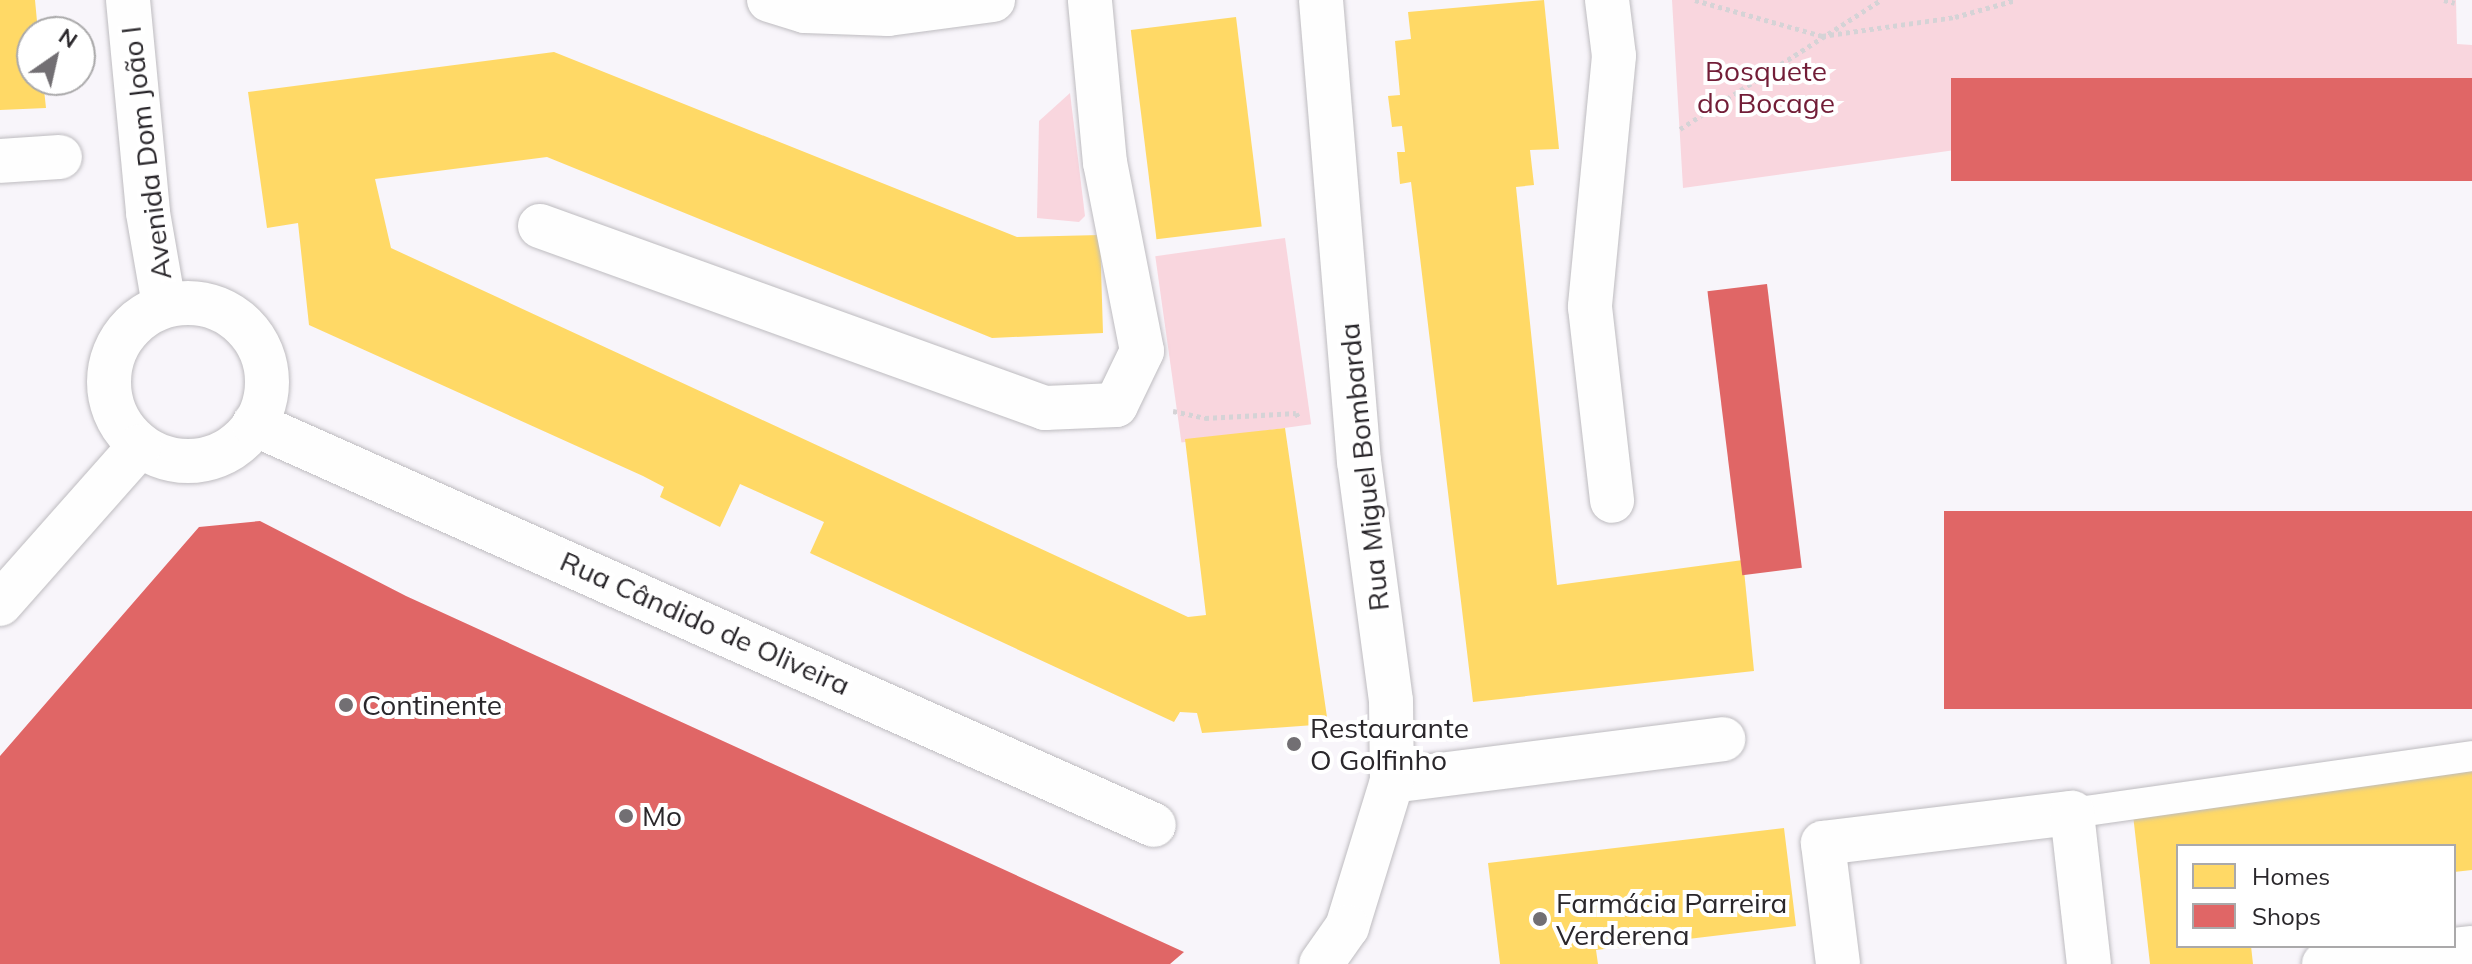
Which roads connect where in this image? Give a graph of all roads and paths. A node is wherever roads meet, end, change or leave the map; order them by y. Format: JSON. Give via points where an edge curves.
{"nodes":[{"id":1,"x":128,"y":0,"type":"edge"},
{"id":2,"x":769,"y":0,"type":"edge"},
{"id":3,"x":993,"y":0,"type":"edge"},
{"id":4,"x":1090,"y":0,"type":"edge"},
{"id":5,"x":1321,"y":0,"type":"edge"},
{"id":6,"x":1607,"y":0,"type":"edge"},
{"id":7,"x":1695,"y":0,"type":"edge"},
{"id":8,"x":1881,"y":0,"type":"edge"},
{"id":9,"x":2016,"y":0,"type":"edge"},
{"id":10,"x":2444,"y":0,"type":"edge"},
{"id":11,"x":2455,"y":3,"type":"dead end"},
{"id":12,"x":1822,"y":36,"type":"junction"},
{"id":13,"x":1680,"y":129,"type":"dead end"},
{"id":14,"x":60,"y":157,"type":"dead end"},
{"id":15,"x":0,"y":161,"type":"edge"},
{"id":16,"x":540,"y":226,"type":"dead end"},
{"id":17,"x":164,"y":305,"type":"junction"},
{"id":18,"x":1116,"y":405,"type":"junction"},
{"id":19,"x":254,"y":424,"type":"junction"},
{"id":20,"x":1301,"y":424,"type":"dead end"},
{"id":21,"x":139,"y":447,"type":"junction"},
{"id":22,"x":1612,"y":501,"type":"dead end"},
{"id":23,"x":0,"y":604,"type":"edge"},
{"id":24,"x":1723,"y":739,"type":"dead end"},
{"id":25,"x":2472,"y":756,"type":"edge"},
{"id":26,"x":1392,"y":781,"type":"junction"},
{"id":27,"x":2072,"y":813,"type":"junction"},
{"id":28,"x":1154,"y":825,"type":"dead end"},
{"id":29,"x":1347,"y":946,"type":"edge"},
{"id":30,"x":2472,"y":948,"type":"edge"},
{"id":31,"x":1321,"y":964,"type":"edge"},
{"id":32,"x":1838,"y":964,"type":"edge"},
{"id":33,"x":2089,"y":964,"type":"edge"},
{"id":34,"x":2324,"y":964,"type":"edge"}],
"edges":[{"from":1,"to":17,"type":"street","name":"Avenida Dom João I","via":[[148,213]]},
{"from":2,"to":3,"type":"street","via":[[805,11],[888,14]]},
{"from":4,"to":18,"type":"street","via":[[1105,163],[1142,351]]},
{"from":5,"to":26,"type":"street","name":"Rua Miguel Bombarda","via":[[1359,461],[1391,701]]},
{"from":6,"to":22,"type":"street","via":[[1614,56],[1590,307]]},
{"from":7,"to":12,"type":"path"},
{"from":8,"to":12,"type":"path"},
{"from":9,"to":12,"type":"path","via":[[1955,17]]},
{"from":10,"to":11,"type":"path"},
{"from":12,"to":13,"type":"path"},
{"from":14,"to":15,"type":"street"},
{"from":16,"to":18,"type":"street","via":[[1045,408]]},
{"from":17,"to":19,"type":"street","via":[[201,302],[230,313],[251,332],[265,359],[268,387]]},
{"from":17,"to":21,"type":"street","via":[[139,318],[114,349],[108,377],[113,409]]},
{"from":18,"to":20,"type":"path","via":[[1205,418],[1296,413]]},
{"from":19,"to":21,"type":"street","via":[[227,451],[201,460],[180,460]]},
{"from":19,"to":28,"type":"street","name":"Rua Cândido de Oliveira"},
{"from":21,"to":23,"type":"street"},
{"from":24,"to":26,"type":"street"},
{"from":25,"to":27,"type":"lane"},
{"from":26,"to":29,"type":"street","name":"Rua Miguel Bombarda"},
{"from":27,"to":32,"type":"street","via":[[1823,843]]},
{"from":27,"to":33,"type":"street"},
{"from":29,"to":31,"type":"street","name":"Rua Miguel Bombarda"},
{"from":30,"to":34,"type":"street"}]}
